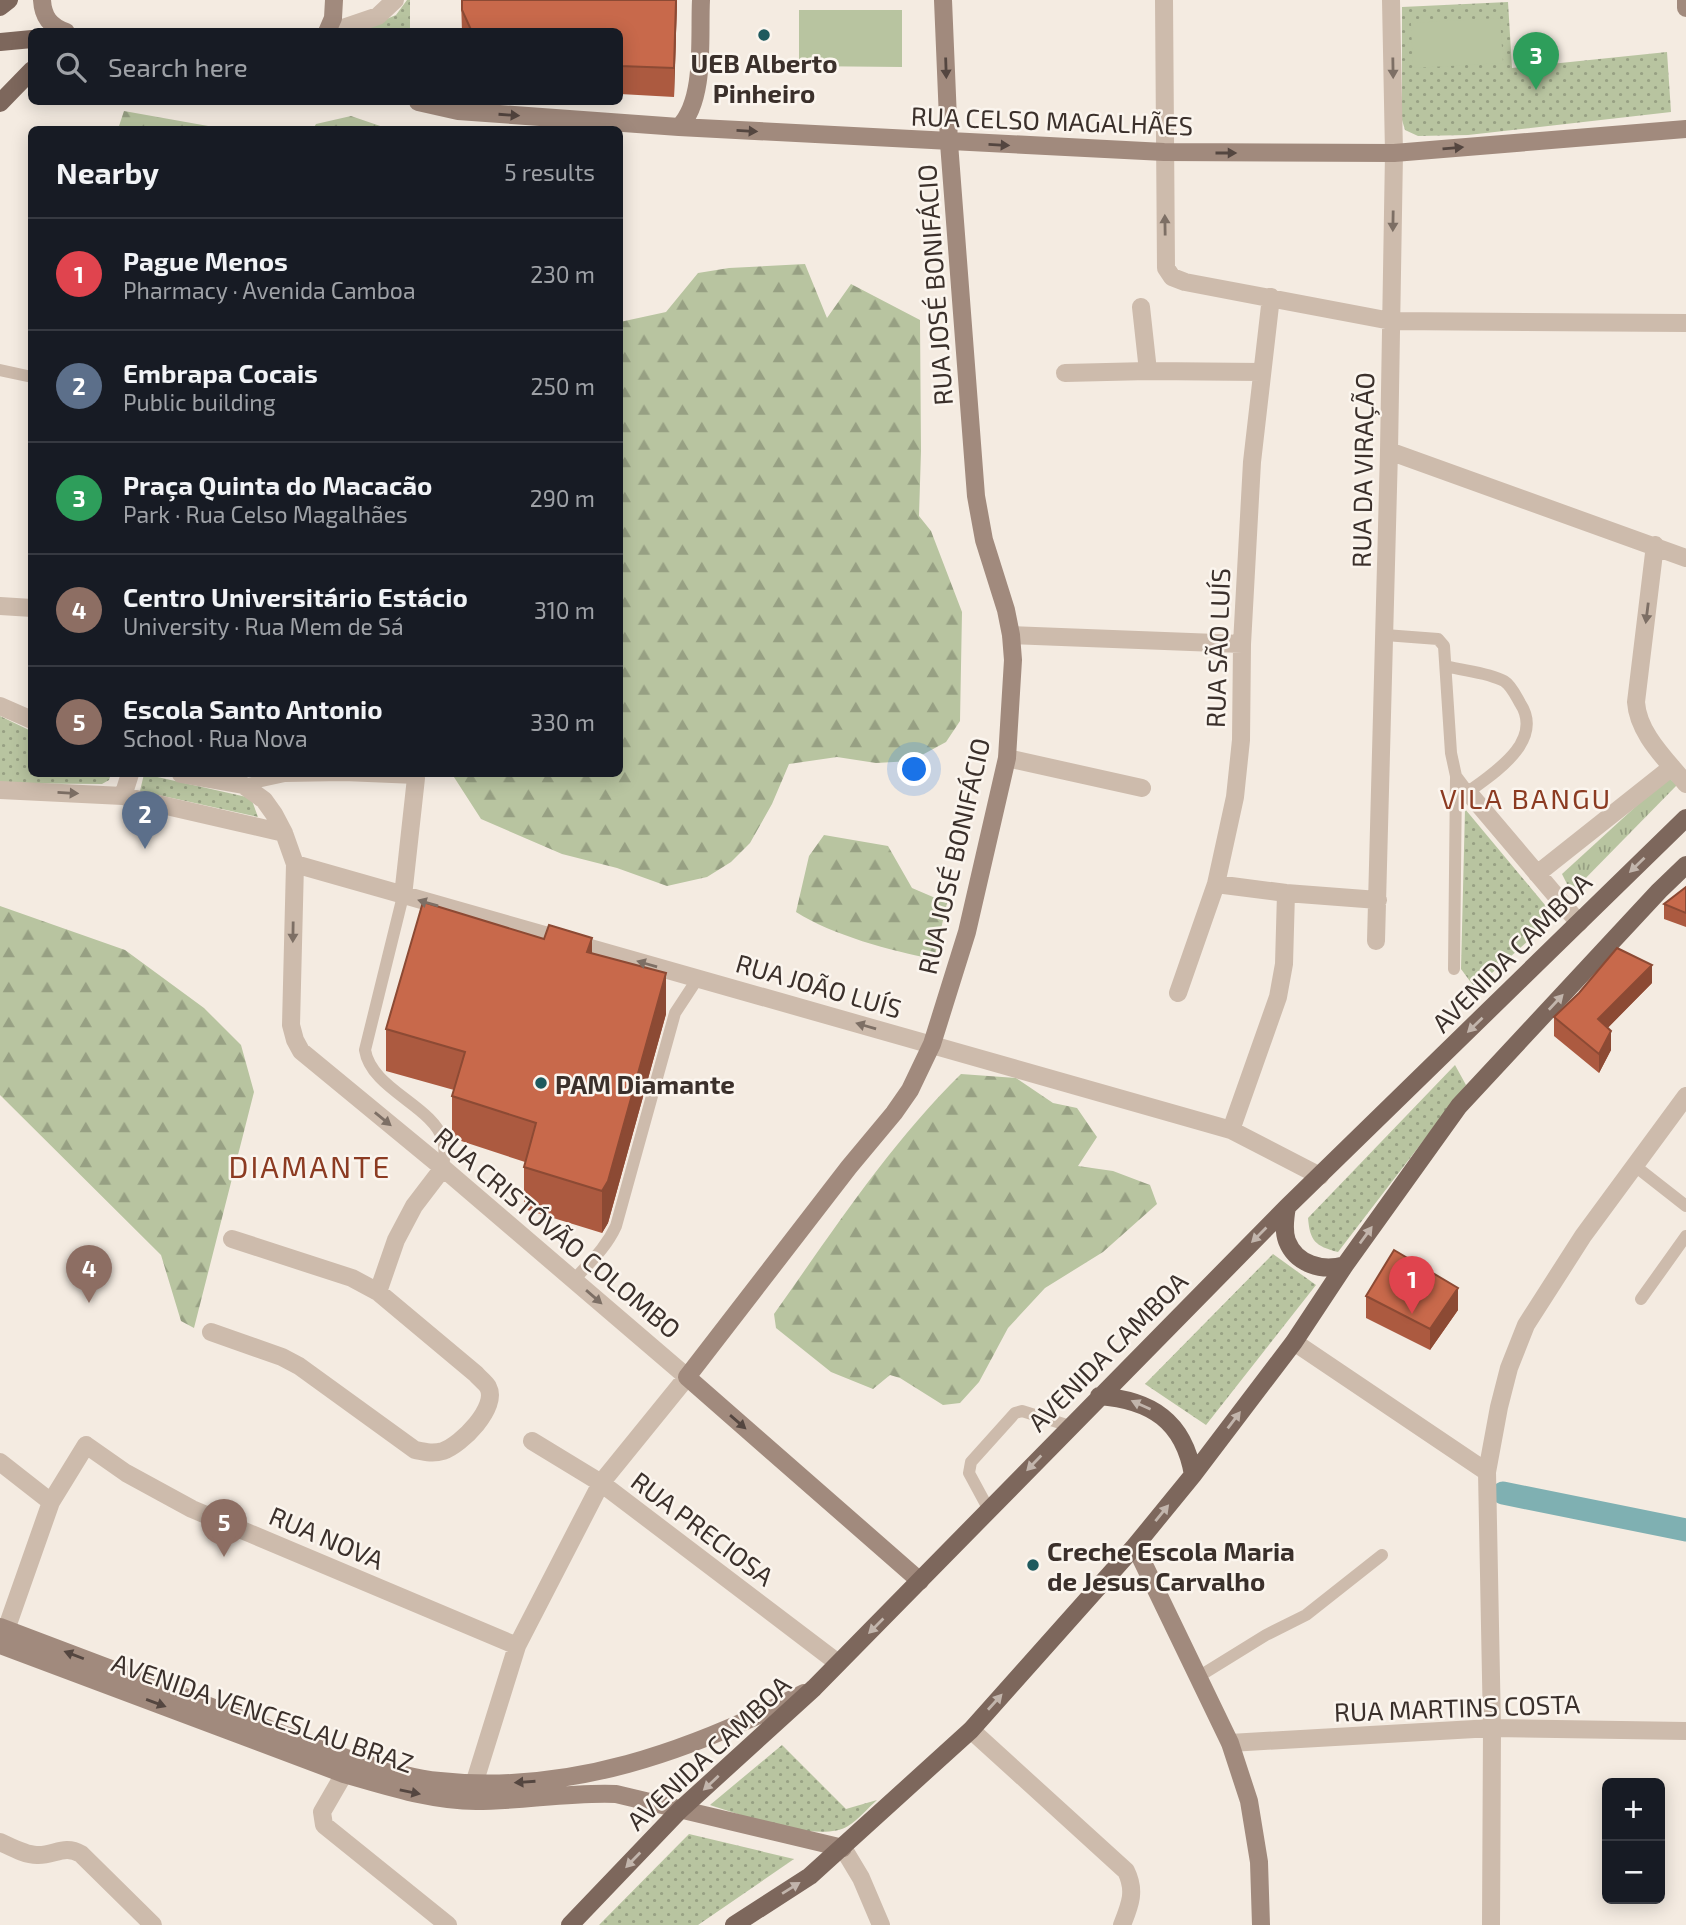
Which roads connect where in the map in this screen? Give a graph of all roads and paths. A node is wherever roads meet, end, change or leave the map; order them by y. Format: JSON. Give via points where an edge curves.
{"nodes":[{"id":1,"x":9,"y":0,"type":"edge"},
{"id":2,"x":42,"y":0,"type":"edge"},
{"id":3,"x":334,"y":0,"type":"edge"},
{"id":4,"x":395,"y":0,"type":"edge"},
{"id":5,"x":701,"y":0,"type":"edge"},
{"id":6,"x":943,"y":0,"type":"edge"},
{"id":7,"x":1164,"y":0,"type":"edge"},
{"id":8,"x":1391,"y":0,"type":"edge"},
{"id":9,"x":1686,"y":0,"type":"edge"},
{"id":10,"x":0,"y":7,"type":"edge"},
{"id":11,"x":1686,"y":8,"type":"edge"},
{"id":12,"x":59,"y":28,"type":"edge"},
{"id":13,"x":330,"y":28,"type":"edge"},
{"id":14,"x":341,"y":28,"type":"edge"},
{"id":15,"x":28,"y":39,"type":"edge"},
{"id":16,"x":0,"y":41,"type":"edge"},
{"id":17,"x":28,"y":74,"type":"edge"},
{"id":18,"x":0,"y":103,"type":"edge"},
{"id":19,"x":431,"y":105,"type":"edge"},
{"id":20,"x":679,"y":127,"type":"junction"},
{"id":21,"x":1686,"y":129,"type":"edge"},
{"id":22,"x":949,"y":143,"type":"junction"},
{"id":23,"x":1164,"y":152,"type":"junction"},
{"id":24,"x":1394,"y":153,"type":"junction"},
{"id":25,"x":1271,"y":297,"type":"junction"},
{"id":26,"x":1141,"y":307,"type":"dead end"},
{"id":27,"x":1391,"y":321,"type":"junction"},
{"id":28,"x":1686,"y":323,"type":"edge"},
{"id":29,"x":0,"y":370,"type":"edge"},
{"id":30,"x":1148,"y":371,"type":"junction"},
{"id":31,"x":1262,"y":372,"type":"junction"},
{"id":32,"x":1065,"y":373,"type":"dead end"},
{"id":33,"x":28,"y":376,"type":"edge"},
{"id":34,"x":1389,"y":451,"type":"junction"},
{"id":35,"x":1655,"y":545,"type":"junction"},
{"id":36,"x":1686,"y":558,"type":"edge"},
{"id":37,"x":0,"y":606,"type":"edge"},
{"id":38,"x":28,"y":608,"type":"edge"},
{"id":39,"x":1011,"y":635,"type":"junction"},
{"id":40,"x":1385,"y":635,"type":"junction"},
{"id":41,"x":1242,"y":644,"type":"junction"},
{"id":42,"x":1446,"y":666,"type":"junction"},
{"id":43,"x":0,"y":706,"type":"edge"},
{"id":44,"x":28,"y":718,"type":"edge"},
{"id":45,"x":1007,"y":758,"type":"junction"},
{"id":46,"x":1672,"y":767,"type":"junction"},
{"id":47,"x":1456,"y":776,"type":"junction"},
{"id":48,"x":129,"y":777,"type":"edge"},
{"id":49,"x":198,"y":777,"type":"edge"},
{"id":50,"x":280,"y":777,"type":"edge"},
{"id":51,"x":392,"y":777,"type":"edge"},
{"id":52,"x":416,"y":778,"type":"joint"},
{"id":53,"x":1686,"y":784,"type":"edge"},
{"id":54,"x":243,"y":785,"type":"junction"},
{"id":55,"x":1142,"y":788,"type":"dead end"},
{"id":56,"x":0,"y":790,"type":"edge"},
{"id":57,"x":1468,"y":792,"type":"junction"},
{"id":58,"x":123,"y":796,"type":"junction"},
{"id":59,"x":1686,"y":818,"type":"edge"},
{"id":60,"x":284,"y":833,"type":"junction"},
{"id":61,"x":295,"y":864,"type":"junction"},
{"id":62,"x":1683,"y":872,"type":"edge"},
{"id":63,"x":1537,"y":874,"type":"junction"},
{"id":64,"x":1216,"y":884,"type":"junction"},
{"id":65,"x":1286,"y":894,"type":"junction"},
{"id":66,"x":403,"y":896,"type":"junction"},
{"id":67,"x":1378,"y":900,"type":"junction"},
{"id":68,"x":1579,"y":923,"type":"junction"},
{"id":69,"x":1376,"y":941,"type":"dead end"},
{"id":70,"x":1454,"y":969,"type":"dead end"},
{"id":71,"x":698,"y":978,"type":"junction"},
{"id":72,"x":1178,"y":993,"type":"dead end"},
{"id":73,"x":932,"y":1044,"type":"junction"},
{"id":74,"x":1686,"y":1096,"type":"edge"},
{"id":75,"x":1231,"y":1130,"type":"junction"},
{"id":76,"x":1634,"y":1166,"type":"junction"},
{"id":77,"x":443,"y":1168,"type":"junction"},
{"id":78,"x":1320,"y":1176,"type":"junction"},
{"id":79,"x":1686,"y":1206,"type":"edge"},
{"id":80,"x":1287,"y":1207,"type":"junction"},
{"id":81,"x":1686,"y":1236,"type":"edge"},
{"id":82,"x":232,"y":1239,"type":"dead end"},
{"id":83,"x":1345,"y":1265,"type":"junction"},
{"id":84,"x":574,"y":1280,"type":"junction"},
{"id":85,"x":378,"y":1292,"type":"junction"},
{"id":86,"x":1642,"y":1299,"type":"dead end"},
{"id":87,"x":211,"y":1332,"type":"dead end"},
{"id":88,"x":1294,"y":1342,"type":"junction"},
{"id":89,"x":687,"y":1377,"type":"junction"},
{"id":90,"x":1099,"y":1396,"type":"junction"},
{"id":91,"x":1070,"y":1426,"type":"junction"},
{"id":92,"x":532,"y":1441,"type":"dead end"},
{"id":93,"x":0,"y":1462,"type":"edge"},
{"id":94,"x":1486,"y":1472,"type":"junction"},
{"id":95,"x":1193,"y":1475,"type":"junction"},
{"id":96,"x":601,"y":1483,"type":"junction"},
{"id":97,"x":51,"y":1502,"type":"junction"},
{"id":98,"x":989,"y":1510,"type":"junction"},
{"id":99,"x":1135,"y":1546,"type":"junction"},
{"id":100,"x":1382,"y":1555,"type":"dead end"},
{"id":101,"x":920,"y":1581,"type":"junction"},
{"id":102,"x":1,"y":1639,"type":"edge"},
{"id":103,"x":517,"y":1646,"type":"junction"},
{"id":104,"x":838,"y":1663,"type":"junction"},
{"id":105,"x":1198,"y":1677,"type":"junction"},
{"id":106,"x":814,"y":1688,"type":"junction"},
{"id":107,"x":1492,"y":1728,"type":"junction"},
{"id":108,"x":971,"y":1730,"type":"junction"},
{"id":109,"x":1686,"y":1731,"type":"edge"},
{"id":110,"x":1230,"y":1743,"type":"junction"},
{"id":111,"x":344,"y":1774,"type":"junction"},
{"id":112,"x":475,"y":1792,"type":"junction"},
{"id":113,"x":680,"y":1811,"type":"junction"},
{"id":114,"x":0,"y":1842,"type":"edge"},
{"id":115,"x":843,"y":1849,"type":"junction"},
{"id":116,"x":153,"y":1925,"type":"edge"},
{"id":117,"x":447,"y":1925,"type":"edge"},
{"id":118,"x":570,"y":1925,"type":"edge"},
{"id":119,"x":734,"y":1925,"type":"edge"},
{"id":120,"x":880,"y":1925,"type":"edge"},
{"id":121,"x":1122,"y":1925,"type":"edge"},
{"id":122,"x":1261,"y":1925,"type":"edge"},
{"id":123,"x":1491,"y":1925,"type":"edge"}],
"edges":[{"from":1,"to":10,"type":"main road"},
{"from":2,"to":12,"type":"main road","via":[[49,22]]},
{"from":3,"to":13,"type":"main road"},
{"from":4,"to":14,"type":"street","via":[[378,16]]},
{"from":5,"to":20,"type":"main road","via":[[697,92]]},
{"from":6,"to":22,"type":"main road","name":"RUA JOSÉ BONIFÁCIO","one_way":true},
{"from":7,"to":23,"type":"street"},
{"from":8,"to":24,"type":"street","name":"RUA DA VIRAÇÃO","one_way":true},
{"from":9,"to":11,"type":"main road"},
{"from":15,"to":16,"type":"main road"},
{"from":17,"to":18,"type":"main road"},
{"from":19,"to":20,"type":"main road","name":"RUA CELSO MAGALHÃES","one_way":true,"via":[[458,111]]},
{"from":20,"to":22,"type":"main road","name":"RUA CELSO MAGALHÃES","one_way":true},
{"from":24,"to":21,"type":"main road","name":"RUA CELSO MAGALHÃES","one_way":true},
{"from":22,"to":23,"type":"main road","name":"RUA CELSO MAGALHÃES","one_way":true},
{"from":22,"to":39,"type":"main road","name":"RUA JOSÉ BONIFÁCIO","via":[[976,496]]},
{"from":23,"to":24,"type":"main road","name":"RUA CELSO MAGALHÃES","one_way":true},
{"from":25,"to":23,"type":"street","one_way":true,"via":[[1172,277],[1166,268]]},
{"from":24,"to":27,"type":"street","name":"RUA DA VIRAÇÃO","one_way":true},
{"from":25,"to":27,"type":"street"},
{"from":25,"to":31,"type":"street","name":"RUA SÃO LUÍS"},
{"from":26,"to":30,"type":"street"},
{"from":27,"to":28,"type":"street"},
{"from":27,"to":34,"type":"street","name":"RUA DA VIRAÇÃO"},
{"from":29,"to":33,"type":"lane"},
{"from":30,"to":31,"type":"street"},
{"from":30,"to":32,"type":"street"},
{"from":31,"to":41,"type":"street","name":"RUA SÃO LUÍS"},
{"from":34,"to":35,"type":"street"},
{"from":34,"to":40,"type":"street","name":"RUA DA VIRAÇÃO"},
{"from":35,"to":36,"type":"street"},
{"from":35,"to":46,"type":"street","one_way":true,"via":[[1636,702],[1637,715]]},
{"from":37,"to":38,"type":"street"},
{"from":39,"to":41,"type":"street"},
{"from":39,"to":45,"type":"main road","name":"RUA JOSÉ BONIFÁCIO"},
{"from":40,"to":42,"type":"lane","via":[[1438,639],[1444,646]]},
{"from":40,"to":67,"type":"street","name":"RUA DA VIRAÇÃO"},
{"from":41,"to":64,"type":"street","name":"RUA SÃO LUÍS","via":[[1235,797]]},
{"from":42,"to":47,"type":"lane"},
{"from":42,"to":57,"type":"lane","via":[[1507,683],[1524,710],[1526,730],[1518,748],[1506,765]]},
{"from":43,"to":44,"type":"street"},
{"from":45,"to":55,"type":"street"},
{"from":45,"to":73,"type":"main road","name":"RUA JOSÉ BONIFÁCIO","via":[[967,932]]},
{"from":46,"to":53,"type":"street"},
{"from":46,"to":63,"type":"street"},
{"from":47,"to":57,"type":"lane"},
{"from":47,"to":70,"type":"lane"},
{"from":48,"to":58,"type":"street"},
{"from":49,"to":54,"type":"street"},
{"from":50,"to":54,"type":"lane"},
{"from":51,"to":52,"type":"lane"},
{"from":52,"to":66,"type":"street"},
{"from":54,"to":60,"type":"street","via":[[264,800]]},
{"from":56,"to":58,"type":"street","one_way":true},
{"from":57,"to":63,"type":"street"},
{"from":58,"to":60,"type":"street"},
{"from":59,"to":68,"type":"main road","name":"AVENIDA CAMBOA","one_way":true},
{"from":60,"to":61,"type":"street"},
{"from":61,"to":66,"type":"street","name":"RUA JOÃO LUÍS"},
{"from":61,"to":77,"type":"street","name":"RUA CRISTÓVÃO COLOMBO","one_way":true,"via":[[291,1025],[295,1040],[310,1060]]},
{"from":83,"to":62,"type":"main road","one_way":true,"via":[[1459,1106]]},
{"from":63,"to":68,"type":"street"},
{"from":64,"to":65,"type":"street"},
{"from":64,"to":72,"type":"street","name":"RUA SÃO LUÍS"},
{"from":65,"to":67,"type":"street"},
{"from":65,"to":75,"type":"street","via":[[1278,997]]},
{"from":71,"to":66,"type":"street","name":"RUA JOÃO LUÍS","one_way":true},
{"from":66,"to":77,"type":"lane","via":[[366,1060],[438,1128]]},
{"from":67,"to":69,"type":"street","name":"RUA DA VIRAÇÃO"},
{"from":68,"to":78,"type":"main road","name":"AVENIDA CAMBOA","one_way":true},
{"from":73,"to":71,"type":"street","name":"RUA JOÃO LUÍS","one_way":true},
{"from":71,"to":84,"type":"lane","via":[[675,1013],[616,1226],[599,1255]]},
{"from":73,"to":75,"type":"street","name":"RUA JOÃO LUÍS"},
{"from":73,"to":89,"type":"main road","name":"RUA JOSÉ BONIFÁCIO","via":[[894,1113]]},
{"from":74,"to":76,"type":"street"},
{"from":75,"to":78,"type":"street","name":"RUA JOÃO LUÍS"},
{"from":76,"to":79,"type":"lane"},
{"from":76,"to":94,"type":"street","via":[[1526,1325],[1509,1368]]},
{"from":77,"to":84,"type":"street","name":"RUA CRISTÓVÃO COLOMBO"},
{"from":77,"to":85,"type":"street","via":[[414,1206],[396,1240]]},
{"from":78,"to":80,"type":"main road","name":"AVENIDA CAMBOA"},
{"from":80,"to":83,"type":"main road","via":[[1284,1225],[1295,1255],[1318,1267]]},
{"from":80,"to":90,"type":"main road","name":"AVENIDA CAMBOA","one_way":true},
{"from":81,"to":86,"type":"lane"},
{"from":82,"to":85,"type":"street","via":[[343,1275]]},
{"from":83,"to":88,"type":"main road"},
{"from":84,"to":89,"type":"street","name":"RUA CRISTÓVÃO COLOMBO","one_way":true},
{"from":85,"to":87,"type":"street","via":[[488,1387],[491,1399],[486,1413],[444,1451],[415,1450],[299,1366]]},
{"from":88,"to":94,"type":"street"},
{"from":95,"to":88,"type":"main road","one_way":true},
{"from":89,"to":96,"type":"street"},
{"from":89,"to":101,"type":"main road","name":"RUA CRISTÓVÃO COLOMBO","one_way":true},
{"from":90,"to":91,"type":"main road","name":"AVENIDA CAMBOA"},
{"from":95,"to":90,"type":"main road","one_way":true,"via":[[1185,1444],[1161,1415],[1129,1400]]},
{"from":91,"to":98,"type":"main road","name":"AVENIDA CAMBOA","one_way":true},
{"from":91,"to":98,"type":"lane","via":[[1015,1413],[971,1462],[969,1473]]},
{"from":92,"to":96,"type":"street","name":"RUA PRECIOSA"},
{"from":93,"to":97,"type":"street"},
{"from":94,"to":107,"type":"street"},
{"from":99,"to":95,"type":"main road","one_way":true},
{"from":96,"to":103,"type":"street"},
{"from":96,"to":104,"type":"street","name":"RUA PRECIOSA"},
{"from":97,"to":102,"type":"street"},
{"from":97,"to":103,"type":"street","name":"RUA NOVA","via":[[86,1445],[192,1509]]},
{"from":98,"to":101,"type":"main road","name":"AVENIDA CAMBOA"},
{"from":99,"to":105,"type":"main road"},
{"from":108,"to":99,"type":"main road","one_way":true},
{"from":100,"to":105,"type":"lane","via":[[1306,1615]]},
{"from":101,"to":104,"type":"main road","name":"AVENIDA CAMBOA","one_way":true},
{"from":102,"to":111,"type":"main road","name":"AVENIDA VENCESLAU BRAZ","one_way":true},
{"from":112,"to":102,"type":"main road","name":"AVENIDA VENCESLAU BRAZ","one_way":true,"via":[[346,1758]]},
{"from":103,"to":112,"type":"street"},
{"from":104,"to":106,"type":"main road","name":"AVENIDA CAMBOA"},
{"from":105,"to":110,"type":"main road"},
{"from":106,"to":112,"type":"main road","name":"AVENIDA VENCESLAU BRAZ","one_way":true,"via":[[745,1723],[662,1755],[593,1774]]},
{"from":106,"to":113,"type":"main road","name":"AVENIDA CAMBOA","one_way":true},
{"from":107,"to":109,"type":"street","name":"RUA MARTINS COSTA"},
{"from":107,"to":110,"type":"street","name":"RUA MARTINS COSTA"},
{"from":107,"to":123,"type":"street"},
{"from":108,"to":115,"type":"main road"},
{"from":108,"to":121,"type":"street","via":[[1126,1871],[1133,1885]]},
{"from":110,"to":122,"type":"main road","via":[[1249,1801],[1259,1862]]},
{"from":111,"to":112,"type":"main road","name":"AVENIDA VENCESLAU BRAZ","one_way":true,"via":[[438,1798]]},
{"from":111,"to":117,"type":"street","via":[[322,1812],[324,1825]]},
{"from":112,"to":113,"type":"main road","name":"AVENIDA VENCESLAU BRAZ","via":[[616,1794]]},
{"from":113,"to":115,"type":"main road","name":"AVENIDA VENCESLAU BRAZ"},
{"from":113,"to":118,"type":"main road","name":"AVENIDA CAMBOA","one_way":true},
{"from":114,"to":116,"type":"street","via":[[36,1856],[67,1848],[80,1854]]},
{"from":119,"to":115,"type":"main road","one_way":true},
{"from":115,"to":120,"type":"street"}]}
